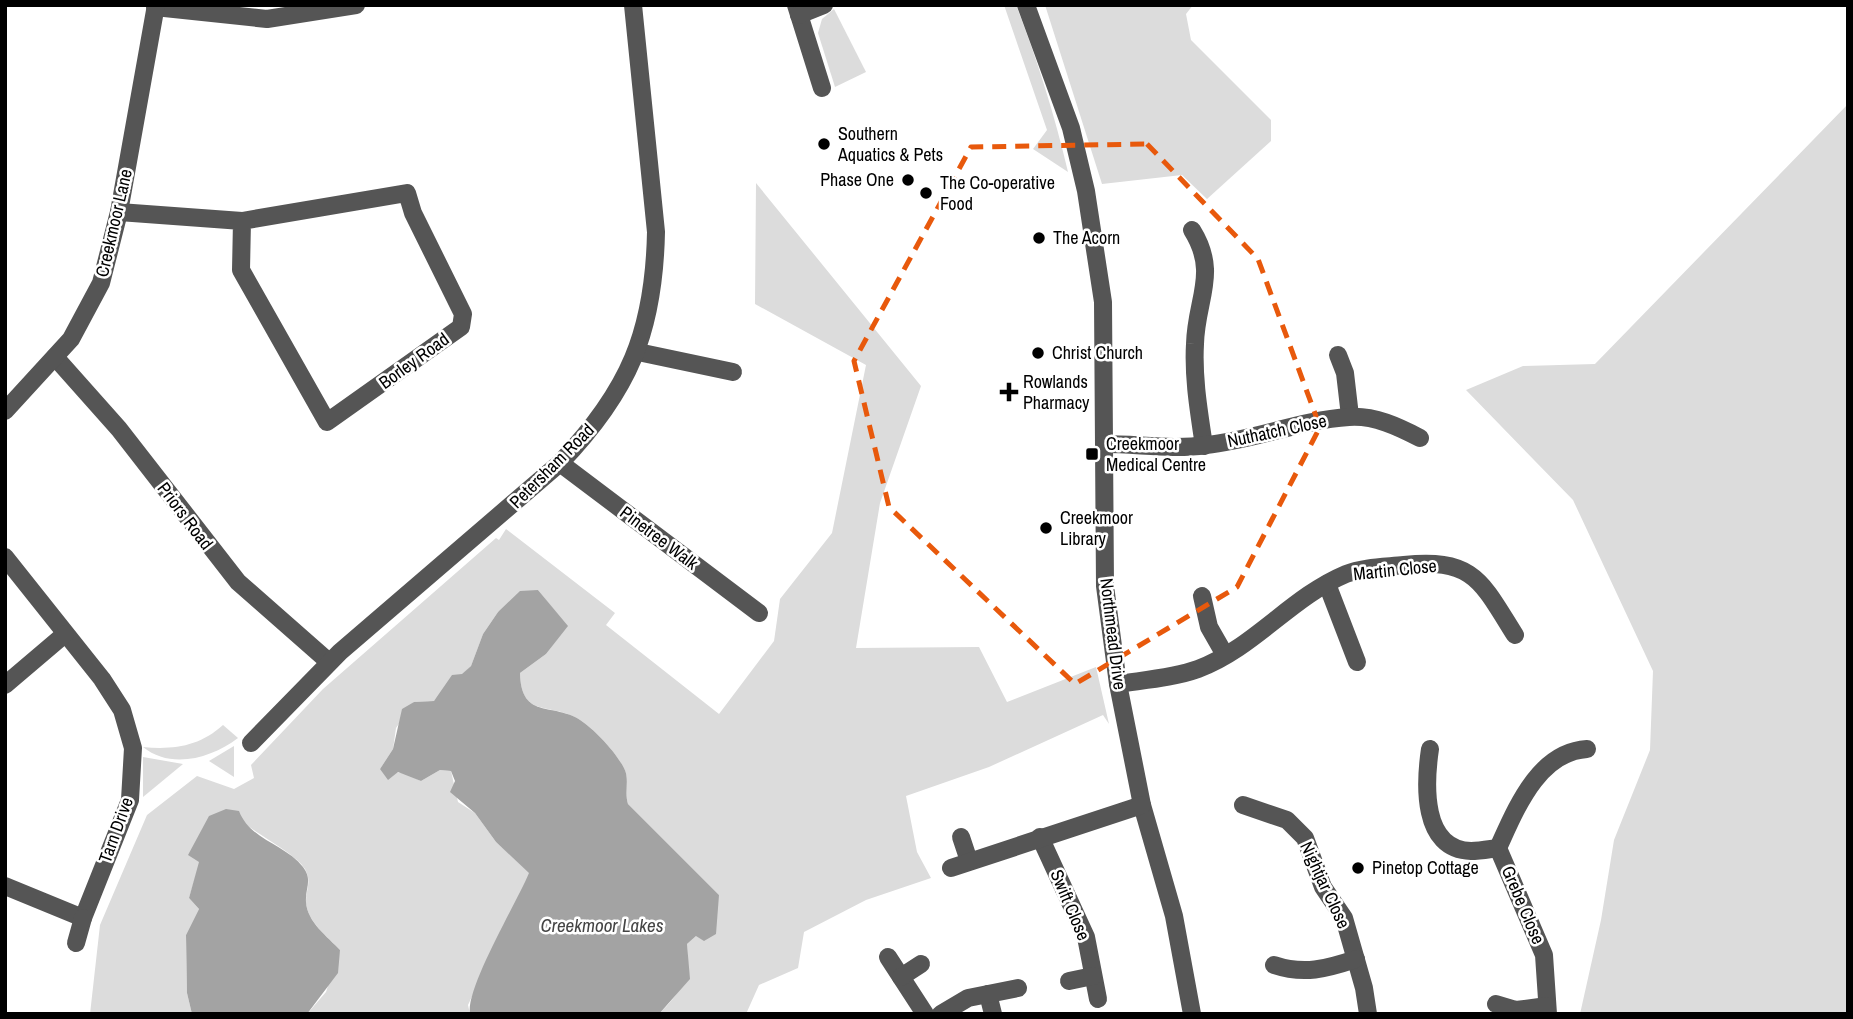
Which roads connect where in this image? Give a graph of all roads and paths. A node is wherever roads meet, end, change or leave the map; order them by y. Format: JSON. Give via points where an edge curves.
{"nodes":[{"id":1,"x":356,"y":5,"type":"edge"},
{"id":2,"x":633,"y":5,"type":"edge"},
{"id":3,"x":824,"y":5,"type":"edge"},
{"id":4,"x":1026,"y":5,"type":"edge"},
{"id":5,"x":155,"y":6,"type":"edge"},
{"id":6,"x":797,"y":10,"type":"edge"},
{"id":7,"x":822,"y":88,"type":"dead end"},
{"id":8,"x":119,"y":212,"type":"junction"},
{"id":9,"x":242,"y":221,"type":"junction"},
{"id":10,"x":1192,"y":230,"type":"dead end"},
{"id":11,"x":638,"y":352,"type":"junction"},
{"id":12,"x":1338,"y":355,"type":"dead end"},
{"id":13,"x":55,"y":356,"type":"junction"},
{"id":14,"x":733,"y":372,"type":"dead end"},
{"id":15,"x":5,"y":411,"type":"edge"},
{"id":16,"x":1350,"y":416,"type":"junction"},
{"id":17,"x":1420,"y":438,"type":"dead end"},
{"id":18,"x":1104,"y":444,"type":"junction"},
{"id":19,"x":1204,"y":446,"type":"junction"},
{"id":20,"x":560,"y":463,"type":"junction"},
{"id":21,"x":5,"y":556,"type":"edge"},
{"id":22,"x":1327,"y":584,"type":"junction"},
{"id":23,"x":1202,"y":596,"type":"dead end"},
{"id":24,"x":759,"y":613,"type":"dead end"},
{"id":25,"x":65,"y":634,"type":"junction"},
{"id":26,"x":1516,"y":635,"type":"dead end"},
{"id":27,"x":1225,"y":655,"type":"junction"},
{"id":28,"x":329,"y":662,"type":"junction"},
{"id":29,"x":1357,"y":662,"type":"dead end"},
{"id":30,"x":1118,"y":684,"type":"junction"},
{"id":31,"x":5,"y":685,"type":"edge"},
{"id":32,"x":251,"y":743,"type":"dead end"},
{"id":33,"x":1430,"y":748,"type":"dead end"},
{"id":34,"x":1587,"y":749,"type":"dead end"},
{"id":35,"x":1142,"y":805,"type":"junction"},
{"id":36,"x":1243,"y":805,"type":"dead end"},
{"id":37,"x":961,"y":837,"type":"dead end"},
{"id":38,"x":1040,"y":837,"type":"junction"},
{"id":39,"x":1499,"y":848,"type":"junction"},
{"id":40,"x":970,"y":861,"type":"junction"},
{"id":41,"x":951,"y":868,"type":"dead end"},
{"id":42,"x":5,"y":886,"type":"edge"},
{"id":43,"x":83,"y":918,"type":"junction"},
{"id":44,"x":76,"y":943,"type":"dead end"},
{"id":45,"x":888,"y":957,"type":"dead end"},
{"id":46,"x":1356,"y":959,"type":"junction"},
{"id":47,"x":921,"y":964,"type":"dead end"},
{"id":48,"x":1274,"y":965,"type":"dead end"},
{"id":49,"x":1093,"y":976,"type":"junction"},
{"id":50,"x":901,"y":977,"type":"junction"},
{"id":51,"x":1069,"y":981,"type":"dead end"},
{"id":52,"x":1018,"y":988,"type":"dead end"},
{"id":53,"x":988,"y":994,"type":"junction"},
{"id":54,"x":1098,"y":999,"type":"dead end"},
{"id":55,"x":1496,"y":1004,"type":"dead end"},
{"id":56,"x":1548,"y":1010,"type":"edge"},
{"id":57,"x":925,"y":1014,"type":"edge"},
{"id":58,"x":941,"y":1014,"type":"edge"},
{"id":59,"x":993,"y":1014,"type":"edge"},
{"id":60,"x":1192,"y":1014,"type":"edge"},
{"id":61,"x":1368,"y":1014,"type":"edge"}],
"edges":[{"from":1,"to":5,"type":"street","via":[[267,19]]},
{"from":2,"to":11,"type":"street","name":"Petersham Road","via":[[656,232],[649,313]]},
{"from":3,"to":6,"type":"street"},
{"from":4,"to":18,"type":"street","name":"Northmead Drive","via":[[1071,128],[1086,191],[1104,302]]},
{"from":5,"to":8,"type":"street","name":"Creekmoor Lane"},
{"from":6,"to":7,"type":"street"},
{"from":8,"to":9,"type":"street","name":"Borley Road"},
{"from":8,"to":13,"type":"street","name":"Creekmoor Lane","via":[[101,283],[84,318]]},
{"from":9,"to":9,"type":"street","name":"Borley Road","via":[[407,193],[460,304],[461,327],[327,422],[241,270]]},
{"from":10,"to":19,"type":"street","name":"Nuthatch Close","via":[[1203,247],[1207,283],[1195,343]]},
{"from":11,"to":14,"type":"street"},
{"from":11,"to":20,"type":"street","name":"Petersham Road","via":[[592,429]]},
{"from":12,"to":16,"type":"street","name":"Nuthatch Close"},
{"from":13,"to":15,"type":"street","name":"Creekmoor Lane"},
{"from":13,"to":28,"type":"street","name":"Priors Road","via":[[119,429],[239,582]]},
{"from":16,"to":17,"type":"street","name":"Nuthatch Close","via":[[1395,425]]},
{"from":16,"to":19,"type":"street","name":"Nuthatch Close"},
{"from":18,"to":19,"type":"street","name":"Nuthatch Close","via":[[1168,449]]},
{"from":18,"to":30,"type":"street","name":"Northmead Drive","via":[[1105,586]]},
{"from":20,"to":24,"type":"street","name":"Pinetree Walk"},
{"from":20,"to":28,"type":"street","name":"Petersham Road"},
{"from":21,"to":25,"type":"street","name":"Tarn Drive"},
{"from":22,"to":26,"type":"street","name":"Martin Close","via":[[1349,573],[1382,568],[1436,562],[1462,568],[1484,586]]},
{"from":22,"to":27,"type":"street","name":"Martin Close","via":[[1255,639]]},
{"from":22,"to":29,"type":"street","name":"Martin Close"},
{"from":23,"to":27,"type":"street","via":[[1209,627]]},
{"from":25,"to":31,"type":"street"},
{"from":25,"to":43,"type":"street","name":"Tarn Drive","via":[[122,710],[133,748],[130,800]]},
{"from":27,"to":30,"type":"street","name":"Martin Close","via":[[1198,669]]},
{"from":28,"to":32,"type":"street","name":"Petersham Road"},
{"from":30,"to":35,"type":"street","name":"Northmead Drive"},
{"from":33,"to":39,"type":"street","name":"Grebe Close","via":[[1427,790],[1435,830],[1447,844],[1469,851]]},
{"from":34,"to":39,"type":"street","name":"Grebe Close","via":[[1559,758],[1523,792]]},
{"from":35,"to":38,"type":"street"},
{"from":35,"to":60,"type":"street","name":"Northmead Drive","via":[[1174,916]]},
{"from":36,"to":46,"type":"street","name":"Nightjar Close","via":[[1287,820],[1305,838],[1323,887],[1343,918]]},
{"from":37,"to":40,"type":"street"},
{"from":38,"to":40,"type":"street"},
{"from":38,"to":49,"type":"street","name":"Swift Close","via":[[1086,937]]},
{"from":39,"to":56,"type":"street","name":"Grebe Close","via":[[1544,955]]},
{"from":40,"to":41,"type":"street"},
{"from":42,"to":43,"type":"street"},
{"from":43,"to":44,"type":"street","name":"Tarn Drive"},
{"from":45,"to":50,"type":"street"},
{"from":46,"to":48,"type":"street","via":[[1309,972]]},
{"from":46,"to":61,"type":"street","name":"Nightjar Close"},
{"from":47,"to":50,"type":"street"},
{"from":49,"to":51,"type":"street"},
{"from":49,"to":54,"type":"street","name":"Swift Close"},
{"from":50,"to":57,"type":"street"},
{"from":52,"to":53,"type":"street"},
{"from":53,"to":58,"type":"street","via":[[968,998]]},
{"from":53,"to":59,"type":"street"},
{"from":55,"to":56,"type":"street","name":"Grebe Close","via":[[1516,1010]]}]}
